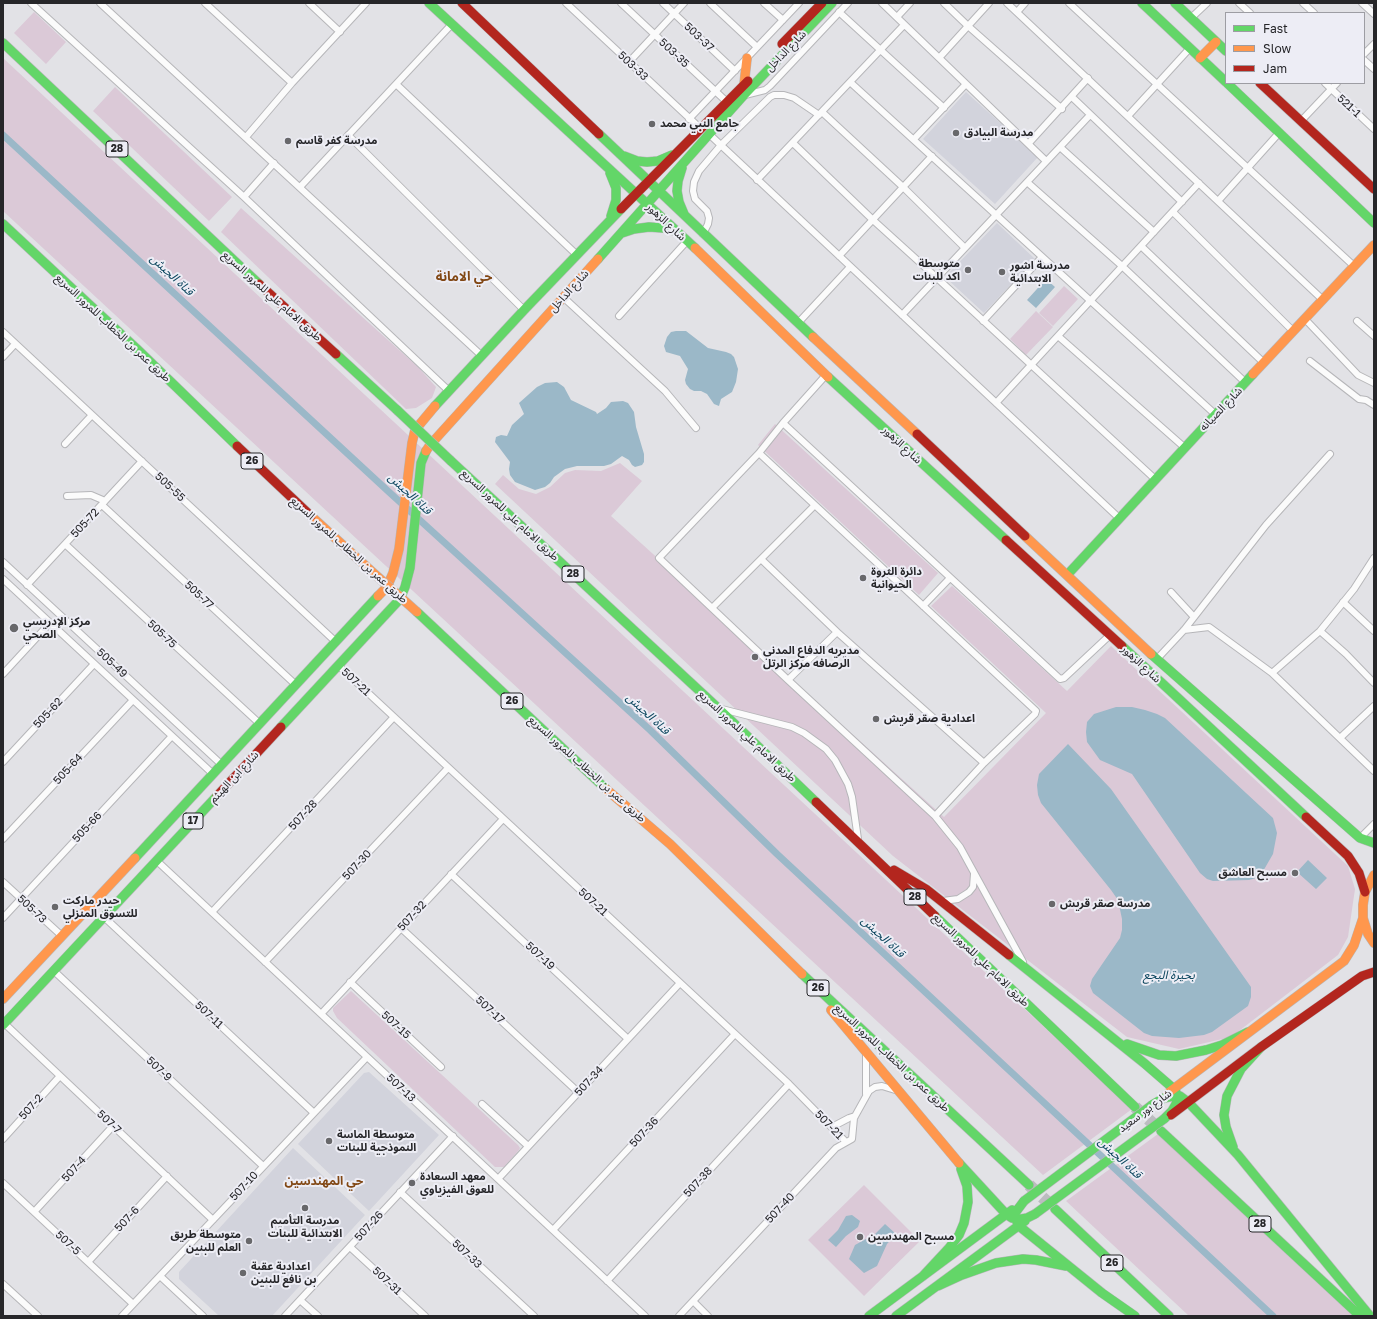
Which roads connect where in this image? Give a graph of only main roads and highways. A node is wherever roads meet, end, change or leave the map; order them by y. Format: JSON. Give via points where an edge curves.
{"nodes":[{"id":1,"x":429,"y":3,"type":"edge"},
{"id":2,"x":462,"y":3,"type":"edge"},
{"id":3,"x":822,"y":3,"type":"edge"},
{"id":4,"x":832,"y":3,"type":"edge"},
{"id":5,"x":1142,"y":3,"type":"edge"},
{"id":6,"x":1175,"y":3,"type":"edge"},
{"id":7,"x":3,"y":38,"type":"edge"},
{"id":8,"x":1216,"y":42,"type":"junction"},
{"id":9,"x":6,"y":45,"type":"edge"},
{"id":10,"x":1225,"y":50,"type":"edge"},
{"id":11,"x":747,"y":58,"type":"road end"},
{"id":12,"x":1200,"y":58,"type":"junction"},
{"id":13,"x":1225,"y":82,"type":"edge"},
{"id":14,"x":1227,"y":84,"type":"edge"},
{"id":15,"x":1261,"y":84,"type":"edge"},
{"id":16,"x":744,"y":85,"type":"junction"},
{"id":17,"x":677,"y":152,"type":"junction"},
{"id":18,"x":618,"y":153,"type":"junction"},
{"id":19,"x":686,"y":161,"type":"junction"},
{"id":20,"x":605,"y":166,"type":"junction"},
{"id":21,"x":648,"y":181,"type":"junction"},
{"id":22,"x":1374,"y":189,"type":"edge"},
{"id":23,"x":659,"y":191,"type":"junction"},
{"id":24,"x":636,"y":194,"type":"junction"},
{"id":25,"x":647,"y":204,"type":"junction"},
{"id":26,"x":689,"y":220,"type":"junction"},
{"id":27,"x":608,"y":222,"type":"junction"},
{"id":28,"x":1374,"y":223,"type":"edge"},
{"id":29,"x":3,"y":224,"type":"edge"},
{"id":30,"x":678,"y":232,"type":"junction"},
{"id":31,"x":620,"y":234,"type":"junction"},
{"id":32,"x":591,"y":240,"type":"junction"},
{"id":33,"x":1374,"y":245,"type":"edge"},
{"id":34,"x":604,"y":252,"type":"junction"},
{"id":35,"x":1068,"y":574,"type":"junction"},
{"id":36,"x":371,"y":603,"type":"joint"},
{"id":37,"x":383,"y":617,"type":"joint"},
{"id":38,"x":1121,"y":624,"type":"junction"},
{"id":39,"x":1110,"y":635,"type":"junction"},
{"id":40,"x":307,"y":673,"type":"junction"},
{"id":41,"x":320,"y":684,"type":"junction"},
{"id":42,"x":1374,"y":843,"type":"edge"},
{"id":43,"x":880,"y":863,"type":"junction"},
{"id":44,"x":1374,"y":875,"type":"edge"},
{"id":45,"x":1365,"y":892,"type":"junction"},
{"id":46,"x":1363,"y":918,"type":"junction"},
{"id":47,"x":1374,"y":943,"type":"edge"},
{"id":48,"x":797,"y":969,"type":"junction"},
{"id":49,"x":1374,"y":972,"type":"edge"},
{"id":50,"x":3,"y":999,"type":"edge"},
{"id":51,"x":4,"y":1025,"type":"edge"},
{"id":52,"x":1248,"y":1032,"type":"junction"},
{"id":53,"x":1112,"y":1036,"type":"junction"},
{"id":54,"x":1261,"y":1047,"type":"junction"},
{"id":55,"x":1177,"y":1097,"type":"junction"},
{"id":56,"x":1135,"y":1107,"type":"tunnel mouth"},
{"id":57,"x":1161,"y":1131,"type":"tunnel mouth"},
{"id":58,"x":1238,"y":1155,"type":"junction"},
{"id":59,"x":957,"y":1161,"type":"junction"},
{"id":60,"x":1029,"y":1186,"type":"tunnel mouth"},
{"id":61,"x":1055,"y":1209,"type":"tunnel mouth"},
{"id":62,"x":1016,"y":1218,"type":"junction"},
{"id":63,"x":1073,"y":1269,"type":"junction"},
{"id":64,"x":923,"y":1276,"type":"junction"},
{"id":65,"x":938,"y":1286,"type":"junction"},
{"id":66,"x":870,"y":1316,"type":"edge"},
{"id":67,"x":896,"y":1316,"type":"edge"},
{"id":68,"x":1135,"y":1316,"type":"edge"},
{"id":69,"x":1170,"y":1316,"type":"edge"},
{"id":70,"x":1360,"y":1316,"type":"edge"},
{"id":71,"x":1370,"y":1316,"type":"edge"}],
"edges":[{"from":1,"to":20,"type":"main road","name":"شارع الزهور"},
{"from":2,"to":18,"type":"main road","name":"شارع الزهور"},
{"from":3,"to":16,"type":"main road","name":"شارع الداخل"},
{"from":4,"to":19,"type":"main road","name":"شارع الداخل","via":[[744,95]]},
{"from":5,"to":12,"type":"main road"},
{"from":6,"to":8,"type":"main road"},
{"from":7,"to":9,"type":"main road"},
{"from":8,"to":10,"type":"main road"},
{"from":8,"to":12,"type":"main road"},
{"from":9,"to":43,"type":"main road","name":"طريق الامام علي للمرور السريع","number":"28","bridge":true,"via":[[229,257],[718,708]]},
{"from":11,"to":16,"type":"main road"},
{"from":12,"to":13,"type":"main road"},
{"from":14,"to":28,"type":"main road"},
{"from":15,"to":22,"type":"main road"},
{"from":16,"to":17,"type":"main road","name":"شارع الداخل"},
{"from":17,"to":18,"type":"main road","via":[[668,158],[647,162]]},
{"from":17,"to":21,"type":"main road","name":"شارع الداخل"},
{"from":18,"to":21,"type":"main road","name":"شارع الزهور"},
{"from":19,"to":23,"type":"main road","name":"شارع الداخل"},
{"from":19,"to":26,"type":"main road","via":[[679,175],[677,191],[681,207]]},
{"from":20,"to":24,"type":"main road","name":"شارع الزهور"},
{"from":20,"to":27,"type":"main road","via":[[612,176],[616,194],[614,212]]},
{"from":21,"to":23,"type":"main road","name":"شارع الزهور"},
{"from":21,"to":24,"type":"main road","name":"شارع الداخل"},
{"from":23,"to":25,"type":"main road","name":"شارع الداخل"},
{"from":23,"to":26,"type":"main road","name":"شارع الزهور"},
{"from":24,"to":25,"type":"main road","name":"شارع الزهور"},
{"from":24,"to":27,"type":"main road","name":"شارع الداخل"},
{"from":25,"to":30,"type":"main road","name":"شارع الزهور"},
{"from":25,"to":31,"type":"main road","name":"شارع الداخل"},
{"from":26,"to":35,"type":"main road","name":"شارع الزهور"},
{"from":27,"to":32,"type":"main road","name":"شارع الداخل"},
{"from":29,"to":48,"type":"main road","name":"طريق عمر بن الخطاب للمرور السريع","number":"26","bridge":true,"via":[[260,469],[670,844]]},
{"from":30,"to":31,"type":"main road","via":[[649,227]]},
{"from":30,"to":39,"type":"main road","name":"شارع الزهور","via":[[826,374]]},
{"from":31,"to":34,"type":"main road","name":"شارع الداخل"},
{"from":32,"to":34,"type":"main road"},
{"from":32,"to":36,"type":"main road","name":"شارع الداخل","number":"17","bridge":true,"via":[[415,430],[399,549],[393,573],[387,587]]},
{"from":33,"to":35,"type":"main road","name":"شارع الصيانه"},
{"from":34,"to":37,"type":"main road","name":"شارع الداخل","number":"17","bridge":true,"via":[[430,445],[421,463],[408,579],[400,599]]},
{"from":35,"to":38,"type":"main road","name":"شارع الزهور"},
{"from":36,"to":40,"type":"main road","name":"شارع ابن الهيثم","number":"17"},
{"from":37,"to":41,"type":"main road","name":"شارع ابن الهيثم","number":"17"},
{"from":38,"to":39,"type":"main road"},
{"from":38,"to":42,"type":"main road","name":"شارع الزهور","via":[[1157,659],[1360,838]]},
{"from":39,"to":45,"type":"main road","name":"شارع الزهور","via":[[1348,856],[1359,873]]},
{"from":40,"to":41,"type":"main road"},
{"from":40,"to":50,"type":"main road","name":"شارع ابن الهيثم","number":"17"},
{"from":41,"to":51,"type":"main road","name":"شارع ابن الهيثم","number":"17"},
{"from":43,"to":53,"type":"main road","via":[[921,885]]},
{"from":43,"to":56,"type":"main road","name":"طريق الامام علي للمرور السريع","number":"28"},
{"from":44,"to":45,"type":"main road"},
{"from":45,"to":46,"type":"main road"},
{"from":46,"to":47,"type":"main road"},
{"from":46,"to":52,"type":"main road","name":"شارع بور سعيد","via":[[1344,961]]},
{"from":48,"to":59,"type":"main road"},
{"from":48,"to":60,"type":"main road","name":"طريق عمر بن الخطاب للمرور السريع","number":"26"},
{"from":49,"to":54,"type":"main road","name":"شارع بور سعيد","via":[[1362,976]]},
{"from":52,"to":53,"type":"main road","via":[[1222,1045],[1176,1056],[1145,1051]]},
{"from":52,"to":55,"type":"main road","name":"شارع بور سعيد"},
{"from":53,"to":55,"type":"main road"},
{"from":54,"to":55,"type":"main road","name":"شارع بور سعيد"},
{"from":54,"to":58,"type":"main road","via":[[1241,1070],[1231,1086],[1224,1106],[1226,1127]]},
{"from":55,"to":58,"type":"main road"},
{"from":55,"to":62,"type":"main road","name":"شارع بور سعيد","bridge":true,"via":[[1164,1098],[1152,1105],[1024,1201],[1018,1208]]},
{"from":55,"to":62,"type":"main road","name":"شارع بور سعيد","bridge":true,"via":[[1174,1109],[1164,1119],[1035,1214],[1027,1218]]},
{"from":57,"to":70,"type":"main road","number":"28"},
{"from":58,"to":71,"type":"main road"},
{"from":59,"to":62,"type":"main road"},
{"from":59,"to":64,"type":"main road","via":[[967,1186],[966,1214],[959,1235]]},
{"from":61,"to":69,"type":"main road","number":"26"},
{"from":62,"to":63,"type":"main road"},
{"from":62,"to":64,"type":"main road"},
{"from":62,"to":65,"type":"main road"},
{"from":63,"to":65,"type":"main road","via":[[1036,1260],[1009,1260],[970,1272]]},
{"from":63,"to":68,"type":"main road"},
{"from":64,"to":66,"type":"main road"},
{"from":65,"to":67,"type":"main road"}]}
